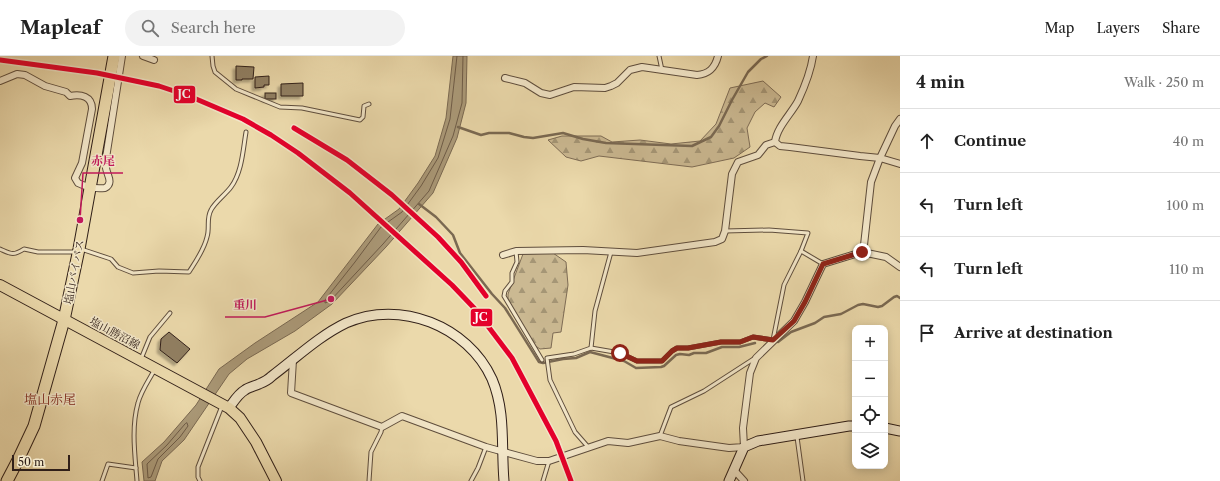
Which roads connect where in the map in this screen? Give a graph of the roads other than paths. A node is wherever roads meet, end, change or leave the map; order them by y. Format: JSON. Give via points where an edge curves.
{"nodes":[{"id":1,"x":114,"y":56,"type":"edge"},
{"id":2,"x":122,"y":56,"type":"edge"},
{"id":3,"x":143,"y":56,"type":"edge"},
{"id":4,"x":212,"y":56,"type":"edge"},
{"id":5,"x":658,"y":56,"type":"edge"},
{"id":6,"x":718,"y":56,"type":"edge"},
{"id":7,"x":814,"y":56,"type":"edge"},
{"id":8,"x":154,"y":60,"type":"dead end"},
{"id":9,"x":662,"y":70,"type":"junction"},
{"id":10,"x":505,"y":78,"type":"dead end"},
{"id":11,"x":0,"y":81,"type":"edge"},
{"id":12,"x":369,"y":104,"type":"dead end"},
{"id":13,"x":900,"y":119,"type":"edge"},
{"id":14,"x":246,"y":132,"type":"dead end"},
{"id":15,"x":775,"y":142,"type":"junction"},
{"id":16,"x":880,"y":158,"type":"junction"},
{"id":17,"x":900,"y":164,"type":"edge"},
{"id":18,"x":90,"y":188,"type":"junction"},
{"id":19,"x":725,"y":231,"type":"junction"},
{"id":20,"x":0,"y":249,"type":"edge"},
{"id":21,"x":79,"y":250,"type":"junction"},
{"id":22,"x":516,"y":251,"type":"junction"},
{"id":23,"x":801,"y":251,"type":"junction"},
{"id":24,"x":610,"y":252,"type":"junction"},
{"id":25,"x":862,"y":252,"type":"junction"},
{"id":26,"x":503,"y":255,"type":"dead end"},
{"id":27,"x":823,"y":264,"type":"junction"},
{"id":28,"x":900,"y":267,"type":"edge"},
{"id":29,"x":0,"y":285,"type":"edge"},
{"id":30,"x":170,"y":313,"type":"dead end"},
{"id":31,"x":64,"y":320,"type":"junction"},
{"id":32,"x":773,"y":340,"type":"junction"},
{"id":33,"x":591,"y":348,"type":"junction"},
{"id":34,"x":756,"y":358,"type":"junction"},
{"id":35,"x":141,"y":360,"type":"junction"},
{"id":36,"x":293,"y":360,"type":"junction"},
{"id":37,"x":542,"y":360,"type":"dead end"},
{"id":38,"x":156,"y":369,"type":"junction"},
{"id":39,"x":224,"y":404,"type":"junction"},
{"id":40,"x":852,"y":426,"type":"edge"},
{"id":41,"x":382,"y":427,"type":"junction"},
{"id":42,"x":888,"y":429,"type":"edge"},
{"id":43,"x":900,"y":431,"type":"edge"},
{"id":44,"x":796,"y":435,"type":"junction"},
{"id":45,"x":660,"y":436,"type":"junction"},
{"id":46,"x":486,"y":447,"type":"junction"},
{"id":47,"x":744,"y":447,"type":"junction"},
{"id":48,"x":587,"y":449,"type":"junction"},
{"id":49,"x":502,"y":452,"type":"junction"},
{"id":50,"x":550,"y":461,"type":"junction"},
{"id":51,"x":136,"y":468,"type":"junction"},
{"id":52,"x":734,"y":470,"type":"junction"},
{"id":53,"x":7,"y":481,"type":"edge"},
{"id":54,"x":102,"y":481,"type":"edge"},
{"id":55,"x":137,"y":481,"type":"edge"},
{"id":56,"x":200,"y":481,"type":"edge"},
{"id":57,"x":276,"y":481,"type":"edge"},
{"id":58,"x":369,"y":481,"type":"edge"},
{"id":59,"x":471,"y":481,"type":"edge"},
{"id":60,"x":504,"y":481,"type":"edge"},
{"id":61,"x":543,"y":481,"type":"edge"},
{"id":62,"x":730,"y":481,"type":"edge"},
{"id":63,"x":744,"y":481,"type":"edge"},
{"id":64,"x":803,"y":481,"type":"edge"}],
"edges":[{"from":1,"to":18,"type":"highway","name":"塩山バイパス"},
{"from":2,"to":18,"type":"street","via":[[106,158],[109,185],[105,188]]},
{"from":3,"to":8,"type":"street"},
{"from":4,"to":12,"type":"lane","via":[[215,72],[236,89],[280,107],[302,108],[360,120],[363,117],[364,106]]},
{"from":5,"to":9,"type":"lane"},
{"from":6,"to":9,"type":"street","via":[[715,66],[703,74]]},
{"from":7,"to":15,"type":"street","via":[[798,100],[778,132]]},
{"from":9,"to":10,"type":"street","via":[[634,68],[617,83],[605,88],[574,87],[550,95],[541,93],[525,82]]},
{"from":11,"to":18,"type":"street","via":[[17,74],[25,75],[70,96],[84,96],[89,99],[92,109],[82,163],[75,178],[78,184]]},
{"from":13,"to":16,"type":"street"},
{"from":14,"to":21,"type":"lane","via":[[237,176],[211,210],[208,217],[208,236],[203,250],[189,272],[133,273],[118,268],[111,259]]},
{"from":15,"to":16,"type":"street","via":[[780,146]]},
{"from":15,"to":19,"type":"street","via":[[766,145],[758,155],[738,162],[732,174]]},
{"from":16,"to":17,"type":"street"},
{"from":16,"to":25,"type":"street","via":[[871,182]]},
{"from":18,"to":21,"type":"highway","name":"塩山バイパス"},
{"from":19,"to":23,"type":"lane","via":[[769,230],[808,233]]},
{"from":19,"to":24,"type":"street","via":[[722,239],[715,242],[637,254]]},
{"from":20,"to":21,"type":"lane","via":[[11,254],[24,249],[38,252]]},
{"from":21,"to":31,"type":"highway","name":"塩山バイパス"},
{"from":22,"to":24,"type":"street"},
{"from":22,"to":26,"type":"street"},
{"from":22,"to":37,"type":"lane","via":[[517,262],[512,273],[512,282],[504,296]]},
{"from":23,"to":27,"type":"lane"},
{"from":23,"to":32,"type":"lane","via":[[784,286]]},
{"from":24,"to":33,"type":"lane","via":[[595,311]]},
{"from":25,"to":27,"type":"street"},
{"from":25,"to":28,"type":"street","via":[[886,257]]},
{"from":27,"to":32,"type":"street","via":[[794,321]]},
{"from":29,"to":31,"type":"main road","name":"塩山勝沼線"},
{"from":30,"to":35,"type":"lane","via":[[150,337]]},
{"from":31,"to":35,"type":"main road","name":"塩山勝沼線"},
{"from":31,"to":53,"type":"highway","name":"塩山バイパス","via":[[34,426]]},
{"from":32,"to":33,"type":"lane","via":[[753,337],[740,342],[677,348],[662,361],[637,361],[620,353]]},
{"from":32,"to":34,"type":"street"},
{"from":33,"to":48,"type":"lane","via":[[574,354],[547,358],[550,380],[575,432]]},
{"from":34,"to":45,"type":"lane","via":[[704,391],[671,406]]},
{"from":34,"to":47,"type":"street","via":[[750,373],[743,428]]},
{"from":35,"to":38,"type":"main road","name":"塩山勝沼線"},
{"from":36,"to":39,"type":"street","via":[[266,381],[246,389]]},
{"from":36,"to":41,"type":"street","via":[[291,393]]},
{"from":36,"to":49,"type":"street","via":[[336,328],[361,318],[389,314],[407,315],[442,327],[475,352],[492,378],[501,414]]},
{"from":38,"to":39,"type":"main road","name":"塩山勝沼線"},
{"from":38,"to":51,"type":"lane","via":[[138,403],[133,438]]},
{"from":39,"to":56,"type":"lane","via":[[198,467]]},
{"from":39,"to":57,"type":"main road","name":"塩山勝沼線","via":[[240,418]]},
{"from":40,"to":44,"type":"street"},
{"from":41,"to":46,"type":"street","via":[[402,416]]},
{"from":41,"to":58,"type":"lane","via":[[371,452]]},
{"from":42,"to":43,"type":"street"},
{"from":44,"to":47,"type":"street","via":[[758,441]]},
{"from":44,"to":64,"type":"lane"},
{"from":45,"to":47,"type":"street","via":[[729,448]]},
{"from":45,"to":48,"type":"street","via":[[628,443],[608,441]]},
{"from":46,"to":49,"type":"street"},
{"from":46,"to":59,"type":"lane"},
{"from":47,"to":52,"type":"street"},
{"from":48,"to":50,"type":"street"},
{"from":49,"to":50,"type":"street","via":[[537,461]]},
{"from":49,"to":60,"type":"street"},
{"from":50,"to":61,"type":"lane"},
{"from":51,"to":54,"type":"lane","via":[[108,464]]},
{"from":51,"to":55,"type":"lane"},
{"from":52,"to":62,"type":"street"},
{"from":52,"to":63,"type":"street"}]}
